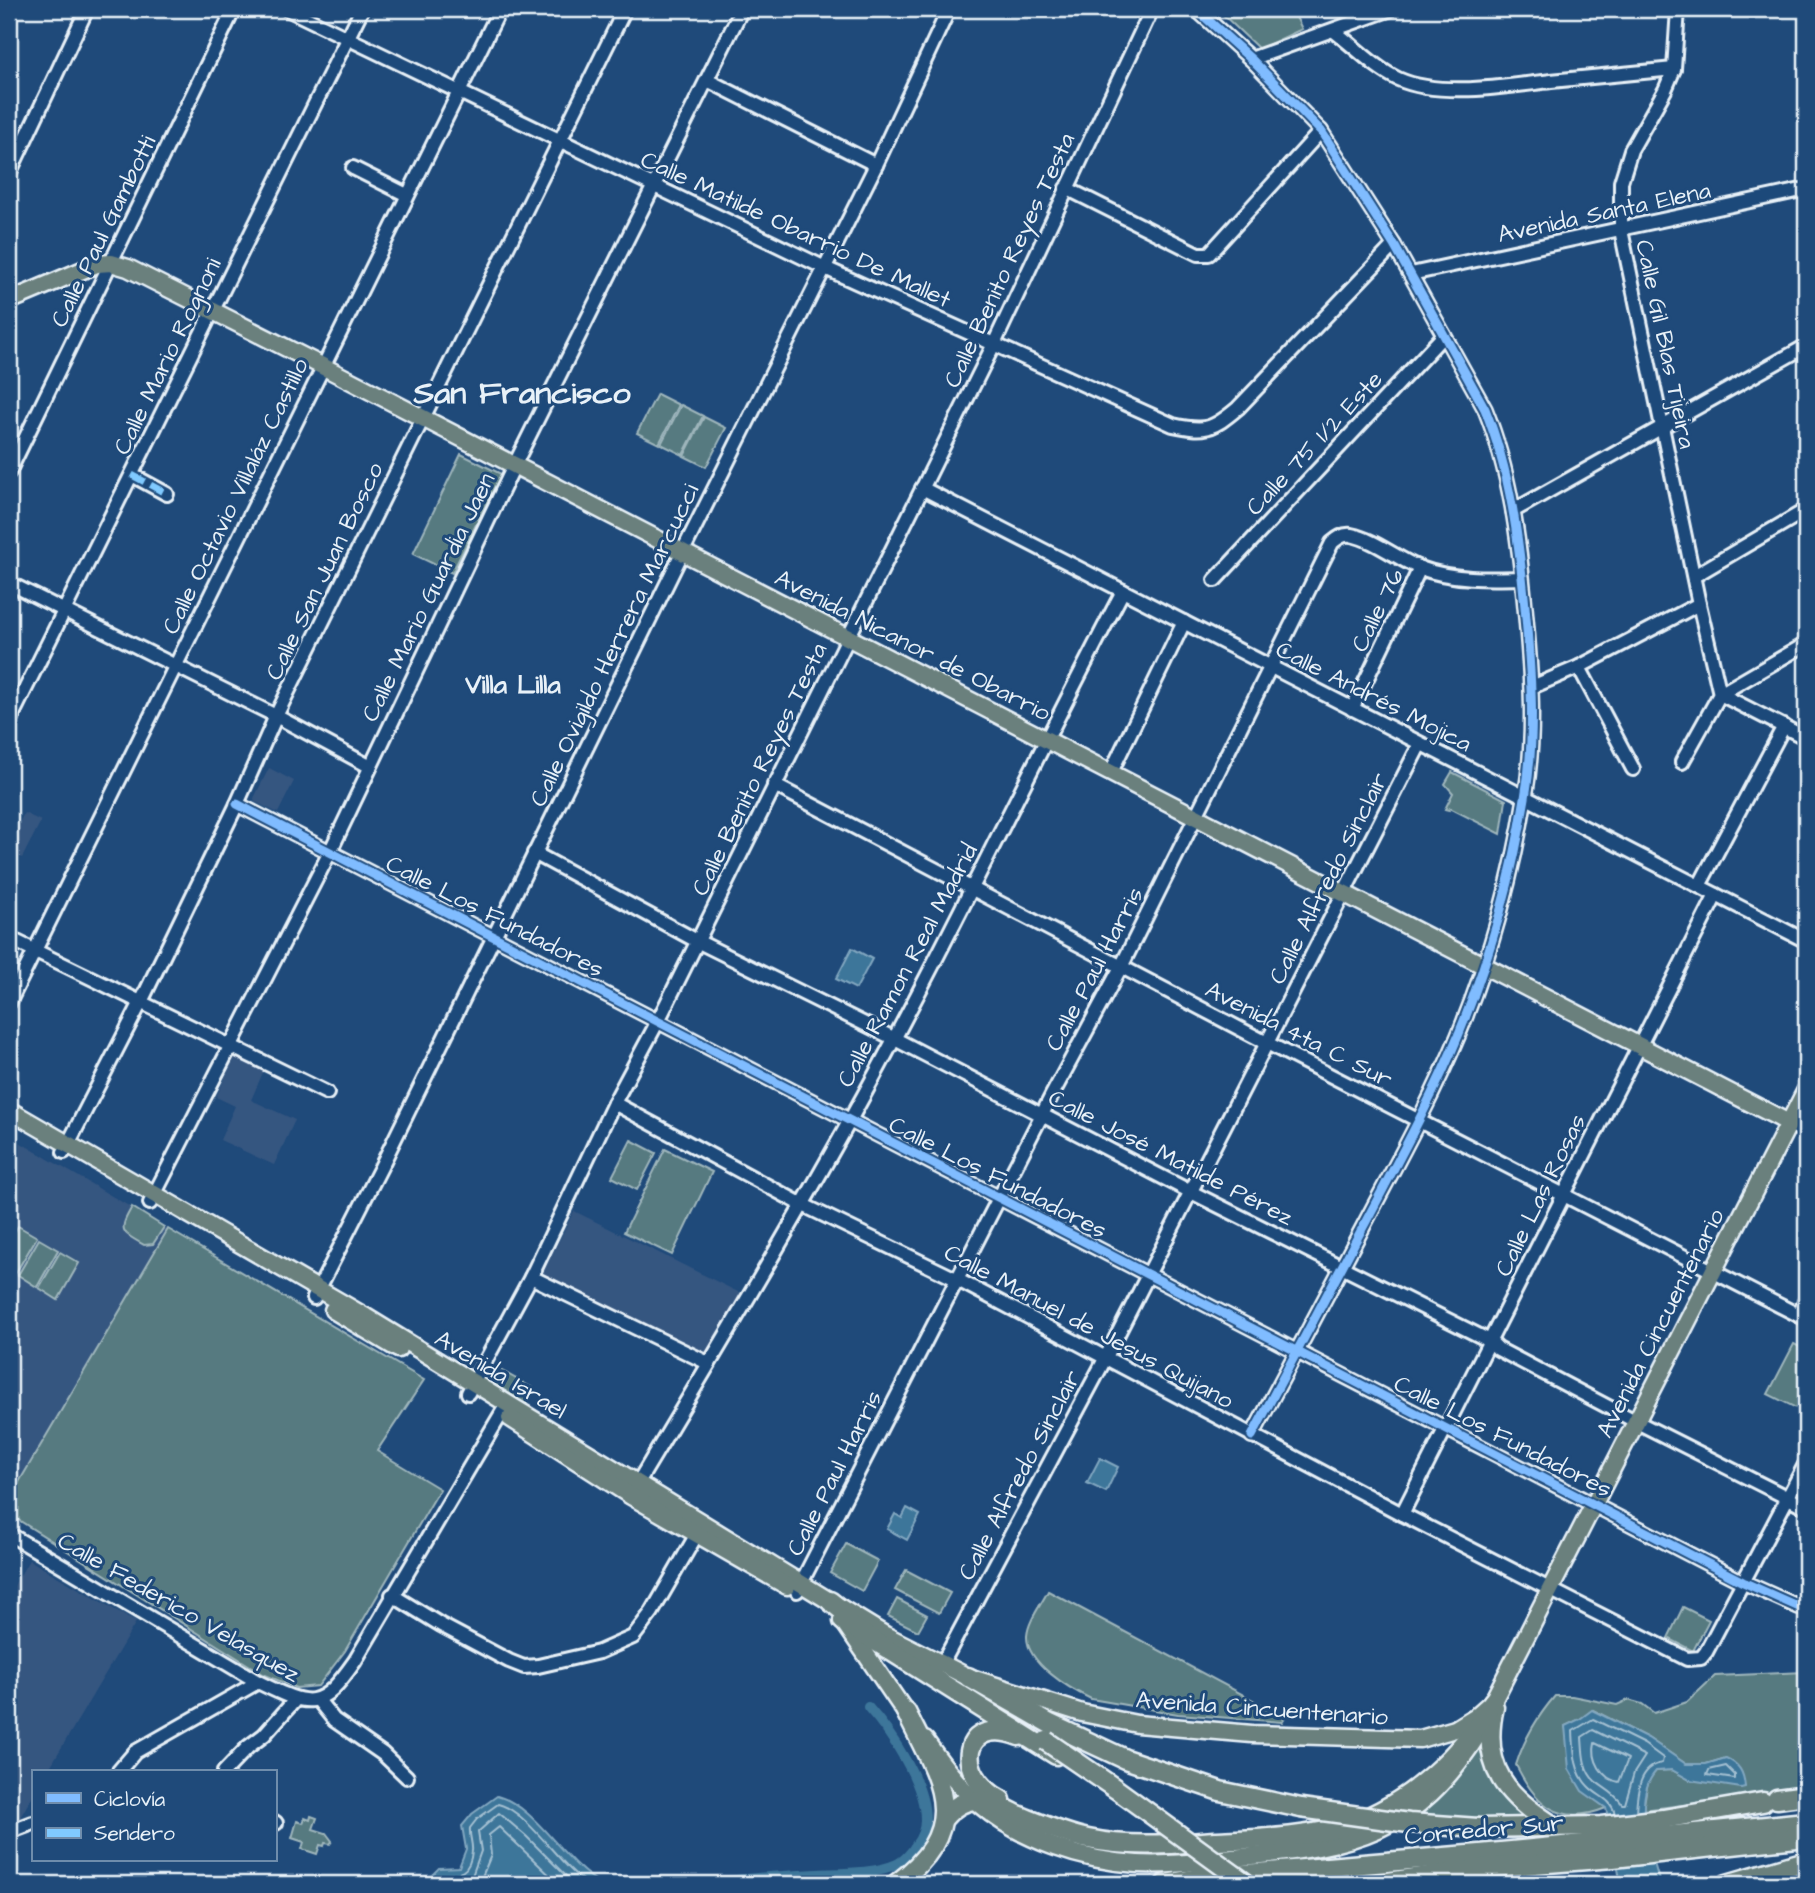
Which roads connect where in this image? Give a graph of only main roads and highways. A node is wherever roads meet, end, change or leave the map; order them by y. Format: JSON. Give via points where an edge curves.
{"nodes":[{"id":1,"x":9,"y":301,"type":"edge"},
{"id":2,"x":1806,"y":1090,"type":"edge"},
{"id":3,"x":9,"y":1110,"type":"edge"},
{"id":4,"x":9,"y":1121,"type":"edge"},
{"id":5,"x":1789,"y":1123,"type":"junction"},
{"id":6,"x":66,"y":1148,"type":"junction"},
{"id":7,"x":634,"y":1490,"type":"junction"},
{"id":8,"x":799,"y":1587,"type":"junction"},
{"id":9,"x":830,"y":1601,"type":"junction"},
{"id":10,"x":843,"y":1621,"type":"junction"},
{"id":11,"x":968,"y":1677,"type":"junction"},
{"id":12,"x":1495,"y":1699,"type":"junction"},
{"id":13,"x":906,"y":1712,"type":"junction"},
{"id":14,"x":1043,"y":1742,"type":"junction"},
{"id":15,"x":1806,"y":1795,"type":"edge"},
{"id":16,"x":975,"y":1800,"type":"junction"},
{"id":17,"x":943,"y":1819,"type":"junction"},
{"id":18,"x":1806,"y":1822,"type":"edge"},
{"id":19,"x":1555,"y":1827,"type":"junction"},
{"id":20,"x":1063,"y":1833,"type":"junction"},
{"id":21,"x":1806,"y":1838,"type":"edge"},
{"id":22,"x":1655,"y":1846,"type":"junction"},
{"id":23,"x":1612,"y":1850,"type":"junction"},
{"id":24,"x":1806,"y":1861,"type":"edge"},
{"id":25,"x":897,"y":1884,"type":"edge"},
{"id":26,"x":1165,"y":1884,"type":"edge"},
{"id":27,"x":1233,"y":1884,"type":"edge"},
{"id":28,"x":1247,"y":1884,"type":"edge"},
{"id":29,"x":1375,"y":1884,"type":"edge"},
{"id":30,"x":1727,"y":1884,"type":"edge"}],
"edges":[{"from":1,"to":5,"type":"main road","name":"Avenida Nicanor de Obarrio","via":[[97,264],[128,268]]},
{"from":2,"to":5,"type":"main road","name":"Avenida Cincuentenario"},
{"from":3,"to":6,"type":"main road","name":"Avenida Israel"},
{"from":4,"to":6,"type":"main road","name":"Avenida Israel"},
{"from":5,"to":12,"type":"main road","name":"Avenida Cincuentenario"},
{"from":6,"to":7,"type":"main road","name":"Avenida Israel","via":[[316,1294]]},
{"from":7,"to":8,"type":"main road","name":"Avenida Israel"},
{"from":7,"to":8,"type":"main road","name":"Avenida Israel","via":[[697,1534]]},
{"from":8,"to":9,"type":"main road","name":"Avenida Israel"},
{"from":8,"to":10,"type":"main road","name":"Avenida Cincuentenario"},
{"from":9,"to":11,"type":"main road","name":"Avenida Israel"},
{"from":9,"to":14,"type":"highway","via":[[881,1640],[1003,1712]]},
{"from":10,"to":13,"type":"main road","name":"Avenida Cincuentenario"},
{"from":10,"to":14,"type":"highway"},
{"from":11,"to":12,"type":"main road","name":"Avenida Cincuentenario","via":[[1082,1713],[1137,1724],[1252,1734],[1420,1740],[1455,1729]]},
{"from":11,"to":19,"type":"highway","bridge":true,"via":[[1050,1724],[1125,1759],[1220,1791],[1409,1823]]},
{"from":12,"to":16,"type":"main road","name":"Avenida Cincuentenario","via":[[1463,1759],[1441,1785],[1391,1824],[1327,1847],[1170,1865],[1106,1861],[1023,1833]]},
{"from":12,"to":19,"type":"highway","via":[[1490,1734],[1496,1767],[1507,1788],[1527,1809]]},
{"from":12,"to":20,"type":"highway","via":[[1466,1741],[1429,1777],[1379,1812],[1350,1825],[1252,1839],[1150,1845],[1108,1843]]},
{"from":13,"to":16,"type":"main road","name":"Avenida Cincuentenario"},
{"from":13,"to":17,"type":"highway","via":[[941,1784]]},
{"from":14,"to":20,"type":"highway","via":[[1006,1731],[986,1732],[973,1744],[970,1767],[977,1782],[991,1794]]},
{"from":14,"to":27,"type":"highway"},
{"from":14,"to":28,"type":"highway","bridge":true},
{"from":15,"to":19,"type":"highway","via":[[1663,1819]]},
{"from":16,"to":17,"type":"highway","via":[[960,1804]]},
{"from":16,"to":20,"type":"highway"},
{"from":17,"to":25,"type":"highway","via":[[929,1850]]},
{"from":18,"to":22,"type":"highway","name":"Corredor Sur"},
{"from":21,"to":22,"type":"highway","name":"Corredor Sur"},
{"from":22,"to":23,"type":"highway","name":"Corredor Sur"},
{"from":23,"to":26,"type":"highway","name":"Corredor Sur"},
{"from":23,"to":29,"type":"highway","name":"Corredor Sur"},
{"from":24,"to":30,"type":"highway"}]}
